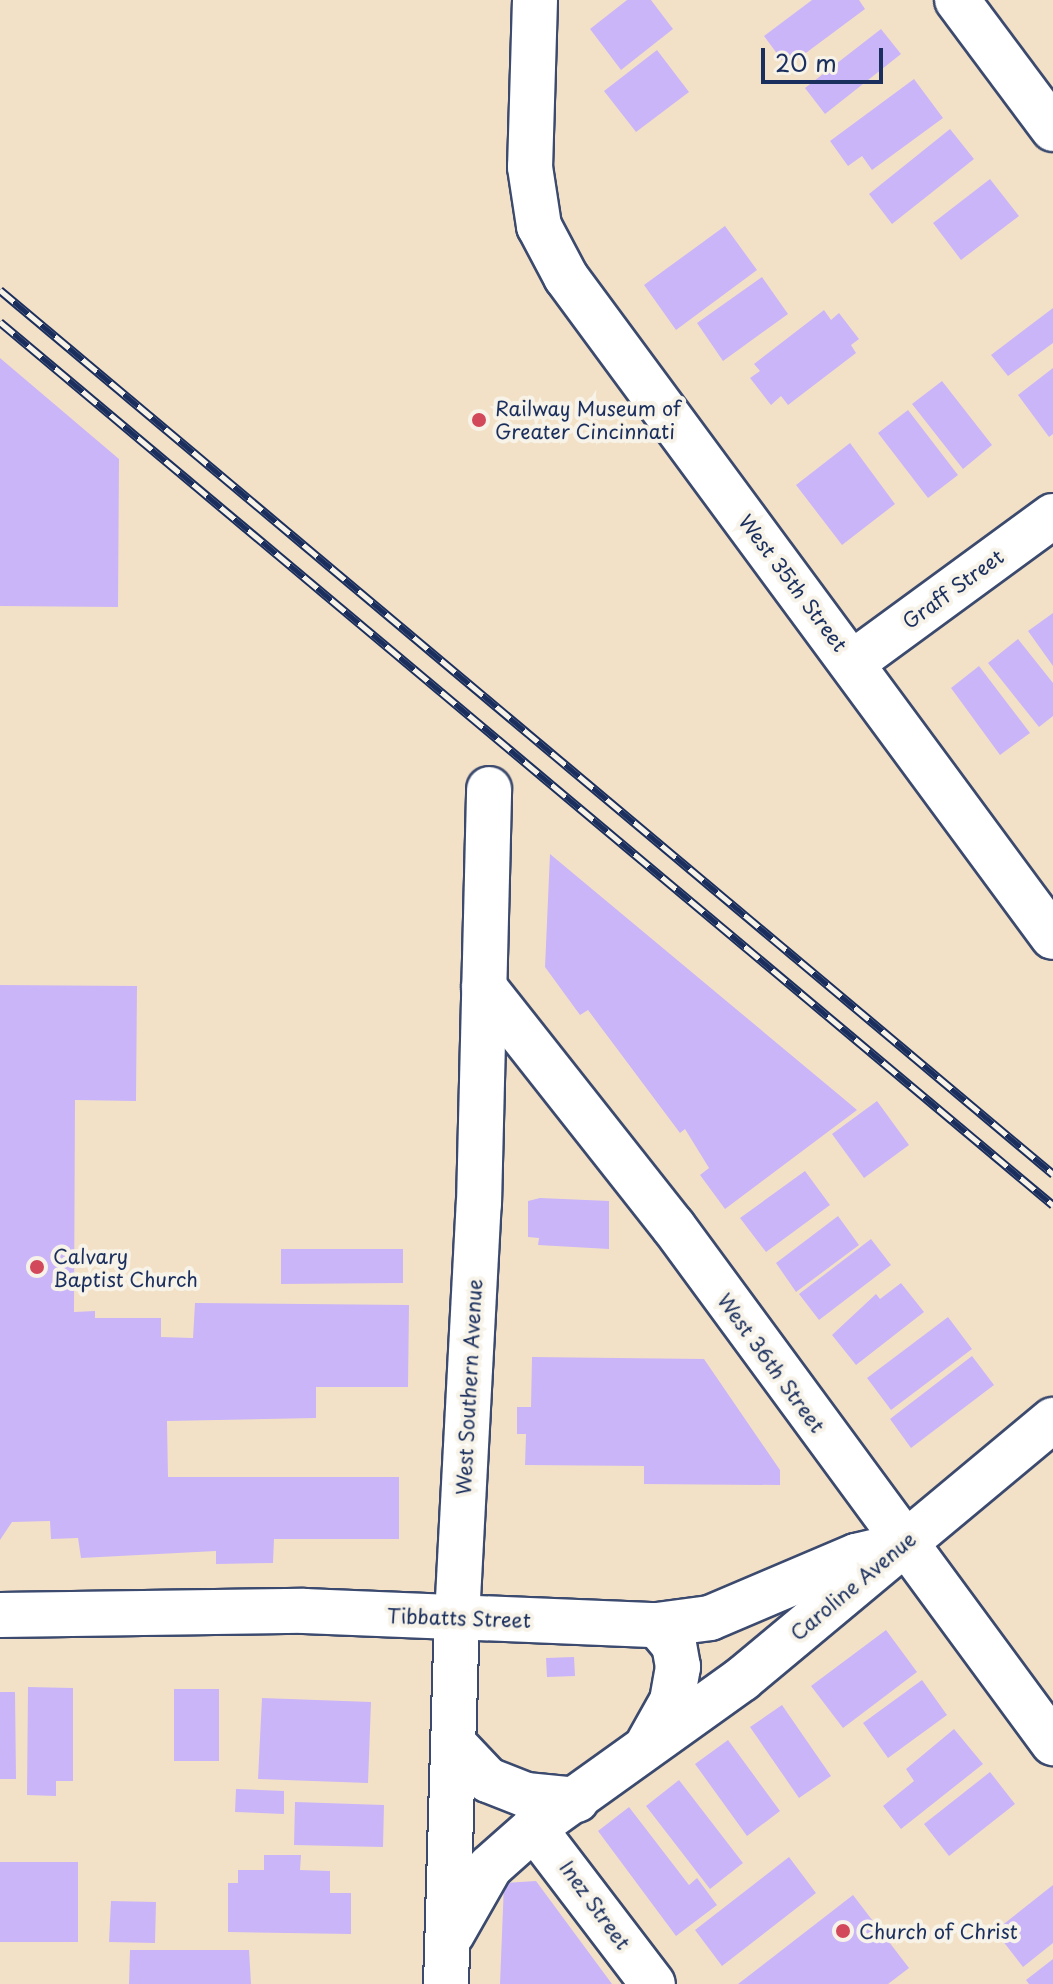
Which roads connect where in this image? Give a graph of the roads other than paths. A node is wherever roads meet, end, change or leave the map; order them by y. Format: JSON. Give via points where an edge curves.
{"nodes":[{"id":1,"x":535,"y":0,"type":"edge"},
{"id":2,"x":957,"y":0,"type":"edge"},
{"id":3,"x":1053,"y":129,"type":"edge"},
{"id":4,"x":1053,"y":516,"type":"edge"},
{"id":5,"x":852,"y":663,"type":"junction"},
{"id":6,"x":489,"y":789,"type":"dead end"},
{"id":7,"x":1053,"y":937,"type":"edge"},
{"id":8,"x":484,"y":987,"type":"junction"},
{"id":9,"x":1053,"y":1420,"type":"edge"},
{"id":10,"x":903,"y":1545,"type":"junction"},
{"id":11,"x":0,"y":1615,"type":"edge"},
{"id":12,"x":457,"y":1618,"type":"junction"},
{"id":13,"x":657,"y":1625,"type":"junction"},
{"id":14,"x":453,"y":1743,"type":"junction"},
{"id":15,"x":1053,"y":1743,"type":"edge"},
{"id":16,"x":647,"y":1745,"type":"junction"},
{"id":17,"x":577,"y":1800,"type":"junction"},
{"id":18,"x":534,"y":1828,"type":"junction"},
{"id":19,"x":447,"y":1964,"type":"edge"},
{"id":20,"x":653,"y":1984,"type":"edge"}],
"edges":[{"from":1,"to":5,"type":"street","name":"West 35th Street","via":[[530,167],[539,226],[566,277]]},
{"from":2,"to":3,"type":"street"},
{"from":4,"to":5,"type":"street","name":"Graff Street"},
{"from":5,"to":7,"type":"street","name":"West 35th Street"},
{"from":6,"to":8,"type":"street","name":"West Southern Avenue"},
{"from":8,"to":10,"type":"street","name":"West 36th Street","via":[[673,1226]]},
{"from":8,"to":12,"type":"street","name":"West Southern Avenue","via":[[479,1204]]},
{"from":9,"to":10,"type":"street","name":"Caroline Avenue"},
{"from":10,"to":13,"type":"street","name":"Tibbatts Street","via":[[856,1556],[710,1618]]},
{"from":10,"to":15,"type":"street","name":"West 36th Street"},
{"from":10,"to":16,"type":"street","name":"Caroline Avenue","via":[[742,1679]]},
{"from":11,"to":12,"type":"street","name":"Tibbatts Street","via":[[304,1611]]},
{"from":12,"to":13,"type":"street","name":"Tibbatts Street"},
{"from":12,"to":14,"type":"street","name":"West Southern Avenue"},
{"from":13,"to":16,"type":"street","name":"Caroline Avenue","via":[[674,1645],[678,1667],[672,1701]]},
{"from":14,"to":17,"type":"street","via":[[488,1780],[526,1795]]},
{"from":14,"to":19,"type":"street","name":"West Southern Avenue"},
{"from":16,"to":17,"type":"street","name":"Caroline Avenue"},
{"from":17,"to":18,"type":"street","name":"Caroline Avenue"},
{"from":18,"to":19,"type":"street","name":"Caroline Avenue","via":[[490,1867]]},
{"from":18,"to":20,"type":"street","name":"Inez Street"}]}
